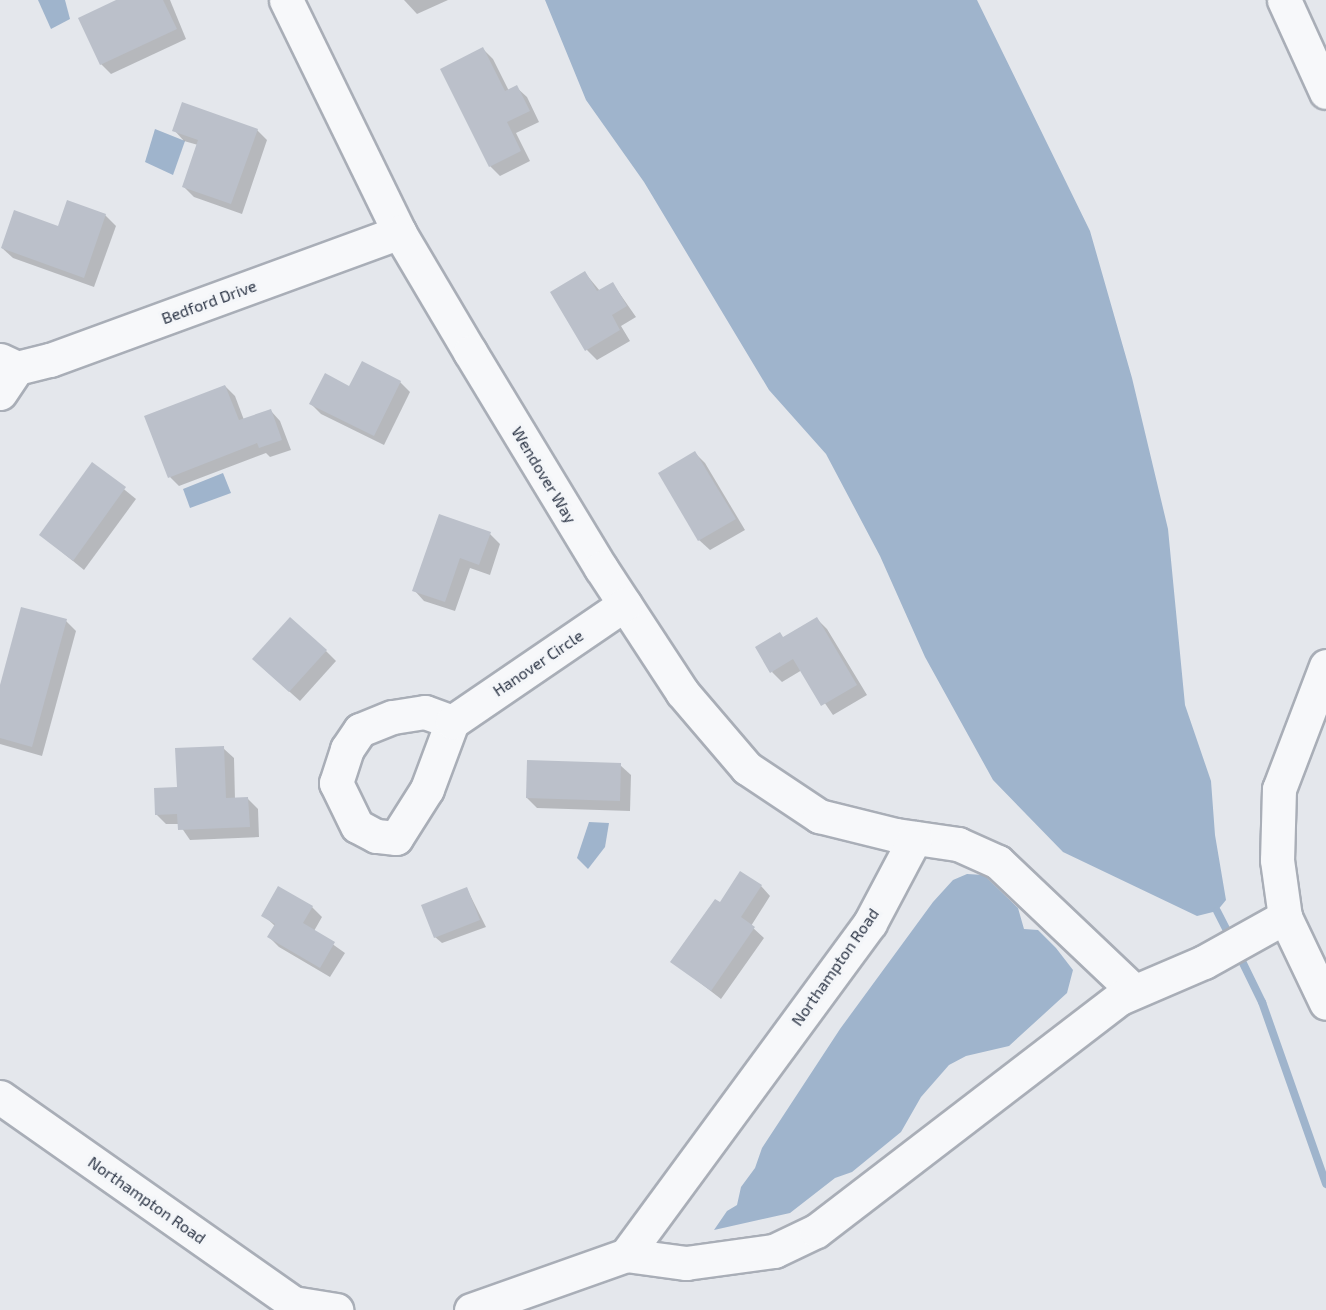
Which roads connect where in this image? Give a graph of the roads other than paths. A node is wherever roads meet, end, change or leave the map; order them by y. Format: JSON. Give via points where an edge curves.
{"nodes":[{"id":1,"x":286,"y":0,"type":"edge"},
{"id":2,"x":1284,"y":0,"type":"edge"},
{"id":3,"x":1326,"y":92,"type":"edge"},
{"id":4,"x":399,"y":232,"type":"junction"},
{"id":5,"x":6,"y":374,"type":"edge"},
{"id":6,"x":625,"y":604,"type":"junction"},
{"id":7,"x":1326,"y":666,"type":"edge"},
{"id":8,"x":452,"y":722,"type":"dead end"},
{"id":9,"x":915,"y":838,"type":"junction"},
{"id":10,"x":1272,"y":923,"type":"junction"},
{"id":11,"x":1134,"y":991,"type":"junction"},
{"id":12,"x":1326,"y":1003,"type":"edge"},
{"id":13,"x":0,"y":1097,"type":"edge"},
{"id":14,"x":626,"y":1254,"type":"junction"},
{"id":15,"x":298,"y":1306,"type":"edge"},
{"id":16,"x":336,"y":1310,"type":"edge"},
{"id":17,"x":471,"y":1310,"type":"edge"}],
"edges":[{"from":1,"to":4,"type":"street","name":"Wendover Way"},
{"from":2,"to":3,"type":"street"},
{"from":4,"to":5,"type":"street","name":"Bedford Drive"},
{"from":4,"to":6,"type":"street","name":"Wendover Way"},
{"from":6,"to":8,"type":"street","name":"Hanover Circle"},
{"from":6,"to":9,"type":"street","name":"Wendover Way","via":[[682,692],[747,768],[819,816]]},
{"from":7,"to":10,"type":"street","via":[[1279,789]]},
{"from":9,"to":11,"type":"street","via":[[958,844],[998,862]]},
{"from":9,"to":14,"type":"street","name":"Northampton Road","via":[[870,923]]},
{"from":10,"to":11,"type":"street","via":[[1204,962]]},
{"from":10,"to":12,"type":"street"},
{"from":11,"to":14,"type":"street","via":[[816,1231],[774,1251],[687,1263]]},
{"from":13,"to":15,"type":"street","name":"Northampton Road"},
{"from":14,"to":17,"type":"street"},
{"from":15,"to":16,"type":"street","name":"Northampton Road"}]}
